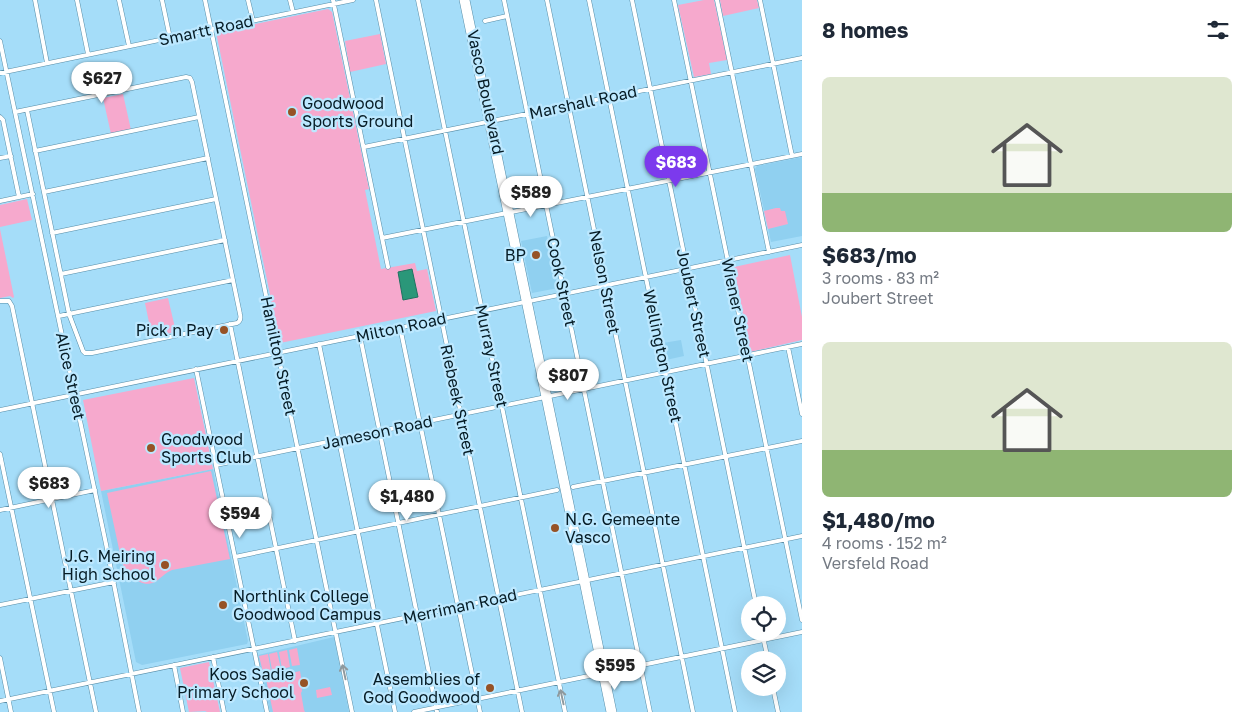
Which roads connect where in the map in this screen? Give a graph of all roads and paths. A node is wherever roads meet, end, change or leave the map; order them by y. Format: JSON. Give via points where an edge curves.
{"nodes":[{"id":1,"x":35,"y":0,"type":"edge"},
{"id":2,"x":77,"y":0,"type":"edge"},
{"id":3,"x":119,"y":0,"type":"edge"},
{"id":4,"x":162,"y":0,"type":"edge"},
{"id":5,"x":205,"y":0,"type":"edge"},
{"id":6,"x":248,"y":0,"type":"edge"},
{"id":7,"x":290,"y":0,"type":"edge"},
{"id":8,"x":353,"y":0,"type":"edge"},
{"id":9,"x":376,"y":0,"type":"edge"},
{"id":10,"x":418,"y":0,"type":"edge"},
{"id":11,"x":462,"y":0,"type":"edge"},
{"id":12,"x":467,"y":0,"type":"edge"},
{"id":13,"x":504,"y":0,"type":"edge"},
{"id":14,"x":546,"y":0,"type":"edge"},
{"id":15,"x":589,"y":0,"type":"edge"},
{"id":16,"x":632,"y":0,"type":"edge"},
{"id":17,"x":674,"y":0,"type":"edge"},
{"id":18,"x":717,"y":0,"type":"edge"},
{"id":19,"x":760,"y":0,"type":"edge"},
{"id":20,"x":333,"y":2,"type":"edge"},
{"id":21,"x":292,"y":12,"type":"junction"},
{"id":22,"x":507,"y":16,"type":"junction"},
{"id":23,"x":252,"y":21,"type":"junction"},
{"id":24,"x":485,"y":21,"type":"dead end"},
{"id":25,"x":211,"y":29,"type":"junction"},
{"id":26,"x":170,"y":38,"type":"junction"},
{"id":27,"x":0,"y":41,"type":"edge"},
{"id":28,"x":129,"y":46,"type":"junction"},
{"id":29,"x":88,"y":54,"type":"junction"},
{"id":30,"x":802,"y":58,"type":"edge"},
{"id":31,"x":47,"y":63,"type":"junction"},
{"id":32,"x":773,"y":63,"type":"junction"},
{"id":33,"x":6,"y":72,"type":"junction"},
{"id":34,"x":732,"y":72,"type":"junction"},
{"id":35,"x":0,"y":73,"type":"edge"},
{"id":36,"x":691,"y":80,"type":"junction"},
{"id":37,"x":650,"y":89,"type":"junction"},
{"id":38,"x":609,"y":97,"type":"junction"},
{"id":39,"x":569,"y":106,"type":"junction"},
{"id":40,"x":27,"y":110,"type":"junction"},
{"id":41,"x":15,"y":112,"type":"junction"},
{"id":42,"x":528,"y":114,"type":"junction"},
{"id":43,"x":0,"y":117,"type":"edge"},
{"id":44,"x":199,"y":117,"type":"junction"},
{"id":45,"x":490,"y":121,"type":"junction"},
{"id":46,"x":446,"y":130,"type":"junction"},
{"id":47,"x":405,"y":139,"type":"junction"},
{"id":48,"x":364,"y":147,"type":"junction"},
{"id":49,"x":35,"y":151,"type":"junction"},
{"id":50,"x":802,"y":154,"type":"edge"},
{"id":51,"x":11,"y":156,"type":"junction"},
{"id":52,"x":792,"y":156,"type":"junction"},
{"id":53,"x":0,"y":158,"type":"edge"},
{"id":54,"x":208,"y":158,"type":"junction"},
{"id":55,"x":751,"y":164,"type":"junction"},
{"id":56,"x":710,"y":172,"type":"junction"},
{"id":57,"x":669,"y":180,"type":"junction"},
{"id":58,"x":628,"y":189,"type":"junction"},
{"id":59,"x":44,"y":192,"type":"junction"},
{"id":60,"x":32,"y":194,"type":"junction"},
{"id":61,"x":19,"y":197,"type":"junction"},
{"id":62,"x":588,"y":197,"type":"junction"},
{"id":63,"x":216,"y":199,"type":"junction"},
{"id":64,"x":0,"y":201,"type":"edge"},
{"id":65,"x":546,"y":205,"type":"junction"},
{"id":66,"x":509,"y":213,"type":"junction"},
{"id":67,"x":464,"y":222,"type":"junction"},
{"id":68,"x":423,"y":230,"type":"junction"},
{"id":69,"x":52,"y":233,"type":"junction"},
{"id":70,"x":382,"y":238,"type":"junction"},
{"id":71,"x":224,"y":240,"type":"junction"},
{"id":72,"x":802,"y":245,"type":"edge"},
{"id":73,"x":769,"y":252,"type":"junction"},
{"id":74,"x":728,"y":260,"type":"junction"},
{"id":75,"x":388,"y":267,"type":"dead end"},
{"id":76,"x":687,"y":269,"type":"junction"},
{"id":77,"x":61,"y":274,"type":"junction"},
{"id":78,"x":646,"y":277,"type":"junction"},
{"id":79,"x":233,"y":280,"type":"junction"},
{"id":80,"x":606,"y":285,"type":"junction"},
{"id":81,"x":565,"y":294,"type":"junction"},
{"id":82,"x":0,"y":301,"type":"edge"},
{"id":83,"x":527,"y":301,"type":"junction"},
{"id":84,"x":482,"y":310,"type":"junction"},
{"id":85,"x":69,"y":314,"type":"junction"},
{"id":86,"x":59,"y":316,"type":"junction"},
{"id":87,"x":442,"y":318,"type":"junction"},
{"id":88,"x":230,"y":324,"type":"junction"},
{"id":89,"x":400,"y":327,"type":"junction"},
{"id":90,"x":360,"y":336,"type":"junction"},
{"id":91,"x":319,"y":344,"type":"junction"},
{"id":92,"x":802,"y":344,"type":"edge"},
{"id":93,"x":788,"y":347,"type":"junction"},
{"id":94,"x":278,"y":352,"type":"junction"},
{"id":95,"x":748,"y":356,"type":"junction"},
{"id":96,"x":237,"y":361,"type":"junction"},
{"id":97,"x":706,"y":364,"type":"junction"},
{"id":98,"x":196,"y":369,"type":"junction"},
{"id":99,"x":666,"y":373,"type":"junction"},
{"id":100,"x":625,"y":381,"type":"junction"},
{"id":101,"x":584,"y":388,"type":"junction"},
{"id":102,"x":75,"y":395,"type":"junction"},
{"id":103,"x":547,"y":396,"type":"junction"},
{"id":104,"x":32,"y":404,"type":"junction"},
{"id":105,"x":502,"y":406,"type":"junction"},
{"id":106,"x":0,"y":410,"type":"edge"},
{"id":107,"x":461,"y":414,"type":"junction"},
{"id":108,"x":802,"y":414,"type":"edge"},
{"id":109,"x":420,"y":423,"type":"junction"},
{"id":110,"x":379,"y":431,"type":"junction"},
{"id":111,"x":338,"y":440,"type":"junction"},
{"id":112,"x":802,"y":441,"type":"edge"},
{"id":113,"x":297,"y":448,"type":"junction"},
{"id":114,"x":766,"y":448,"type":"junction"},
{"id":115,"x":0,"y":454,"type":"edge"},
{"id":116,"x":257,"y":456,"type":"junction"},
{"id":117,"x":726,"y":456,"type":"junction"},
{"id":118,"x":216,"y":465,"type":"junction"},
{"id":119,"x":685,"y":465,"type":"junction"},
{"id":120,"x":644,"y":473,"type":"junction"},
{"id":121,"x":603,"y":481,"type":"junction"},
{"id":122,"x":574,"y":487,"type":"dead end"},
{"id":123,"x":95,"y":490,"type":"junction"},
{"id":124,"x":557,"y":490,"type":"dead end"},
{"id":125,"x":521,"y":498,"type":"junction"},
{"id":126,"x":52,"y":499,"type":"junction"},
{"id":127,"x":480,"y":506,"type":"junction"},
{"id":128,"x":11,"y":508,"type":"junction"},
{"id":129,"x":0,"y":510,"type":"edge"},
{"id":130,"x":439,"y":515,"type":"junction"},
{"id":131,"x":398,"y":523,"type":"junction"},
{"id":132,"x":358,"y":532,"type":"junction"},
{"id":133,"x":802,"y":536,"type":"edge"},
{"id":134,"x":317,"y":540,"type":"junction"},
{"id":135,"x":785,"y":540,"type":"junction"},
{"id":136,"x":744,"y":548,"type":"junction"},
{"id":137,"x":276,"y":549,"type":"junction"},
{"id":138,"x":704,"y":556,"type":"junction"},
{"id":139,"x":234,"y":557,"type":"junction"},
{"id":140,"x":662,"y":565,"type":"junction"},
{"id":141,"x":622,"y":573,"type":"junction"},
{"id":142,"x":584,"y":580,"type":"junction"},
{"id":143,"x":114,"y":582,"type":"junction"},
{"id":144,"x":540,"y":590,"type":"junction"},
{"id":145,"x":71,"y":591,"type":"junction"},
{"id":146,"x":754,"y":596,"type":"edge"},
{"id":147,"x":499,"y":598,"type":"junction"},
{"id":148,"x":31,"y":599,"type":"junction"},
{"id":149,"x":0,"y":606,"type":"edge"},
{"id":150,"x":458,"y":606,"type":"junction"},
{"id":151,"x":417,"y":616,"type":"junction"},
{"id":152,"x":802,"y":620,"type":"edge"},
{"id":153,"x":376,"y":624,"type":"junction"},
{"id":154,"x":336,"y":632,"type":"junction"},
{"id":155,"x":802,"y":632,"type":"edge"},
{"id":156,"x":786,"y":635,"type":"edge"},
{"id":157,"x":295,"y":640,"type":"junction"},
{"id":158,"x":759,"y":641,"type":"edge"},
{"id":159,"x":254,"y":649,"type":"junction"},
{"id":160,"x":722,"y":649,"type":"junction"},
{"id":161,"x":213,"y":657,"type":"junction"},
{"id":162,"x":682,"y":657,"type":"junction"},
{"id":163,"x":0,"y":658,"type":"edge"},
{"id":164,"x":641,"y":665,"type":"junction"},
{"id":165,"x":174,"y":666,"type":"junction"},
{"id":166,"x":604,"y":673,"type":"junction"},
{"id":167,"x":132,"y":674,"type":"junction"},
{"id":168,"x":559,"y":682,"type":"junction"},
{"id":169,"x":90,"y":683,"type":"junction"},
{"id":170,"x":518,"y":690,"type":"junction"},
{"id":171,"x":49,"y":691,"type":"junction"},
{"id":172,"x":775,"y":696,"type":"edge"},
{"id":173,"x":478,"y":699,"type":"junction"},
{"id":174,"x":9,"y":700,"type":"junction"},
{"id":175,"x":0,"y":701,"type":"edge"},
{"id":176,"x":437,"y":710,"type":"edge"},
{"id":177,"x":11,"y":712,"type":"edge"},
{"id":178,"x":54,"y":712,"type":"edge"},
{"id":179,"x":96,"y":712,"type":"edge"},
{"id":180,"x":139,"y":712,"type":"edge"},
{"id":181,"x":183,"y":712,"type":"edge"},
{"id":182,"x":224,"y":712,"type":"edge"},
{"id":183,"x":267,"y":712,"type":"edge"},
{"id":184,"x":352,"y":712,"type":"edge"},
{"id":185,"x":395,"y":712,"type":"edge"},
{"id":186,"x":414,"y":712,"type":"edge"},
{"id":187,"x":480,"y":712,"type":"edge"},
{"id":188,"x":522,"y":712,"type":"edge"},
{"id":189,"x":565,"y":712,"type":"edge"},
{"id":190,"x":609,"y":712,"type":"edge"},
{"id":191,"x":614,"y":712,"type":"edge"},
{"id":192,"x":650,"y":712,"type":"edge"},
{"id":193,"x":693,"y":712,"type":"edge"},
{"id":194,"x":736,"y":712,"type":"edge"},
{"id":195,"x":778,"y":712,"type":"edge"}],
"edges":[{"from":1,"to":31,"type":"street"},
{"from":2,"to":29,"type":"street"},
{"from":3,"to":28,"type":"street"},
{"from":4,"to":26,"type":"street"},
{"from":5,"to":25,"type":"street","name":"Hamilton Street"},
{"from":6,"to":23,"type":"street"},
{"from":7,"to":21,"type":"street"},
{"from":8,"to":20,"type":"street","name":"Smartt Road"},
{"from":9,"to":47,"type":"street","name":"Riebeek Street"},
{"from":10,"to":46,"type":"street","name":"Murray Street"},
{"from":11,"to":45,"type":"main road","name":"Vasco Boulevard"},
{"from":12,"to":45,"type":"main road","name":"Vasco Boulevard"},
{"from":13,"to":22,"type":"street","name":"Cook Street"},
{"from":14,"to":39,"type":"street","name":"Nelson Street"},
{"from":15,"to":38,"type":"street","name":"Wellington Street"},
{"from":16,"to":37,"type":"street","name":"Joubert Street"},
{"from":17,"to":36,"type":"street","name":"Wiener Street"},
{"from":18,"to":34,"type":"street"},
{"from":19,"to":32,"type":"street"},
{"from":20,"to":21,"type":"street","name":"Smartt Road"},
{"from":20,"to":48,"type":"street"},
{"from":21,"to":23,"type":"street","name":"Smartt Road"},
{"from":22,"to":24,"type":"street"},
{"from":22,"to":42,"type":"street","name":"Cook Street"},
{"from":23,"to":25,"type":"street","name":"Smartt Road"},
{"from":25,"to":26,"type":"street","name":"Smartt Road"},
{"from":25,"to":94,"type":"street","name":"Hamilton Street"},
{"from":26,"to":28,"type":"street","name":"Smartt Road"},
{"from":27,"to":33,"type":"street","name":"Alice Street"},
{"from":28,"to":29,"type":"street","name":"Smartt Road"},
{"from":29,"to":31,"type":"street","name":"Smartt Road"},
{"from":30,"to":32,"type":"street","name":"Marshall Road"},
{"from":31,"to":33,"type":"street","name":"Smartt Road"},
{"from":32,"to":34,"type":"street","name":"Marshall Road"},
{"from":32,"to":52,"type":"street"},
{"from":33,"to":35,"type":"street","name":"Smartt Road"},
{"from":33,"to":41,"type":"street","name":"Alice Street"},
{"from":34,"to":36,"type":"street","name":"Marshall Road"},
{"from":34,"to":55,"type":"street"},
{"from":36,"to":37,"type":"street","name":"Marshall Road"},
{"from":36,"to":56,"type":"street","name":"Wiener Street"},
{"from":37,"to":38,"type":"street","name":"Marshall Road"},
{"from":37,"to":57,"type":"street","name":"Joubert Street"},
{"from":38,"to":39,"type":"street","name":"Marshall Road"},
{"from":38,"to":58,"type":"street","name":"Wellington Street"},
{"from":39,"to":42,"type":"street","name":"Marshall Road"},
{"from":39,"to":62,"type":"street","name":"Nelson Street"},
{"from":40,"to":41,"type":"street"},
{"from":40,"to":44,"type":"street","via":[[188,77],[192,82]]},
{"from":40,"to":49,"type":"street","name":"Alice Street"},
{"from":41,"to":60,"type":"street","name":"Alice Street"},
{"from":42,"to":45,"type":"street","name":"Marshall Road"},
{"from":42,"to":65,"type":"street","name":"Cook Street"},
{"from":43,"to":51,"type":"street"},
{"from":44,"to":49,"type":"street"},
{"from":44,"to":54,"type":"street"},
{"from":45,"to":46,"type":"street","name":"Marshall Road"},
{"from":45,"to":66,"type":"main road","name":"Vasco Boulevard"},
{"from":46,"to":47,"type":"street","name":"Marshall Road"},
{"from":46,"to":67,"type":"street","name":"Murray Street"},
{"from":47,"to":48,"type":"street","name":"Marshall Road"},
{"from":47,"to":68,"type":"street","name":"Riebeek Street"},
{"from":48,"to":70,"type":"street"},
{"from":49,"to":59,"type":"street","name":"Alice Street"},
{"from":50,"to":52,"type":"street"},
{"from":51,"to":53,"type":"street"},
{"from":51,"to":61,"type":"street"},
{"from":52,"to":55,"type":"street"},
{"from":54,"to":59,"type":"street"},
{"from":54,"to":63,"type":"street"},
{"from":55,"to":56,"type":"street"},
{"from":55,"to":73,"type":"street"},
{"from":56,"to":57,"type":"street"},
{"from":56,"to":74,"type":"street","name":"Wiener Street"},
{"from":57,"to":58,"type":"street"},
{"from":57,"to":76,"type":"street","name":"Joubert Street"},
{"from":58,"to":62,"type":"street"},
{"from":58,"to":78,"type":"street","name":"Wellington Street"},
{"from":59,"to":69,"type":"street","name":"Alice Street"},
{"from":60,"to":61,"type":"street"},
{"from":60,"to":86,"type":"street","name":"Alice Street"},
{"from":61,"to":64,"type":"street"},
{"from":62,"to":65,"type":"street"},
{"from":62,"to":80,"type":"street","name":"Nelson Street"},
{"from":63,"to":69,"type":"street"},
{"from":63,"to":71,"type":"street"},
{"from":65,"to":66,"type":"street"},
{"from":65,"to":81,"type":"street","name":"Cook Street"},
{"from":66,"to":67,"type":"street"},
{"from":66,"to":83,"type":"main road","name":"Vasco Boulevard"},
{"from":67,"to":68,"type":"street"},
{"from":67,"to":84,"type":"street","name":"Murray Street"},
{"from":68,"to":70,"type":"street"},
{"from":68,"to":87,"type":"street","name":"Riebeek Street"},
{"from":69,"to":77,"type":"street","name":"Alice Street"},
{"from":70,"to":75,"type":"street"},
{"from":71,"to":77,"type":"street"},
{"from":71,"to":79,"type":"street"},
{"from":72,"to":73,"type":"street","name":"Milton Road"},
{"from":73,"to":74,"type":"street","name":"Milton Road"},
{"from":74,"to":76,"type":"street","name":"Milton Road"},
{"from":74,"to":95,"type":"street","name":"Wiener Street"},
{"from":76,"to":78,"type":"street","name":"Milton Road"},
{"from":76,"to":97,"type":"street","name":"Joubert Street"},
{"from":77,"to":85,"type":"street","name":"Alice Street"},
{"from":78,"to":80,"type":"street","name":"Milton Road"},
{"from":78,"to":99,"type":"street","name":"Wellington Street"},
{"from":79,"to":85,"type":"street"},
{"from":79,"to":88,"type":"street","via":[[240,319]]},
{"from":80,"to":81,"type":"street","name":"Milton Road"},
{"from":80,"to":100,"type":"street","name":"Nelson Street"},
{"from":81,"to":83,"type":"street","name":"Milton Road"},
{"from":81,"to":101,"type":"street","name":"Cook Street"},
{"from":82,"to":104,"type":"street","via":[[9,301],[12,306]]},
{"from":83,"to":84,"type":"street","name":"Milton Road"},
{"from":83,"to":103,"type":"main road","name":"Vasco Boulevard"},
{"from":84,"to":87,"type":"street","name":"Milton Road"},
{"from":84,"to":105,"type":"street","name":"Murray Street"},
{"from":85,"to":86,"type":"street"},
{"from":85,"to":88,"type":"street","name":"Alice Street","via":[[85,353]]},
{"from":86,"to":102,"type":"street","name":"Alice Street"},
{"from":87,"to":89,"type":"street","name":"Milton Road"},
{"from":87,"to":107,"type":"street","name":"Riebeek Street"},
{"from":88,"to":96,"type":"street"},
{"from":89,"to":90,"type":"street","name":"Milton Road"},
{"from":89,"to":109,"type":"street"},
{"from":90,"to":91,"type":"street","name":"Milton Road"},
{"from":90,"to":110,"type":"street"},
{"from":91,"to":94,"type":"street","name":"Milton Road"},
{"from":91,"to":111,"type":"street"},
{"from":92,"to":93,"type":"street","name":"Jameson Road"},
{"from":93,"to":95,"type":"street","name":"Jameson Road"},
{"from":93,"to":108,"type":"street"},
{"from":94,"to":96,"type":"street","name":"Milton Road"},
{"from":94,"to":113,"type":"street","name":"Hamilton Street"},
{"from":95,"to":97,"type":"street","name":"Jameson Road"},
{"from":95,"to":114,"type":"street","name":"Wiener Street"},
{"from":96,"to":98,"type":"street","name":"Milton Road"},
{"from":96,"to":116,"type":"street"},
{"from":97,"to":99,"type":"street","name":"Jameson Road"},
{"from":97,"to":117,"type":"street","name":"Joubert Street"},
{"from":98,"to":102,"type":"street","name":"Milton Road"},
{"from":98,"to":118,"type":"street"},
{"from":99,"to":100,"type":"street","name":"Jameson Road"},
{"from":99,"to":119,"type":"street","name":"Wellington Street"},
{"from":100,"to":101,"type":"street","name":"Jameson Road"},
{"from":100,"to":120,"type":"street","name":"Nelson Street"},
{"from":101,"to":103,"type":"street","name":"Jameson Road"},
{"from":101,"to":121,"type":"street","name":"Cook Street"},
{"from":102,"to":104,"type":"street","name":"Milton Road"},
{"from":102,"to":123,"type":"street","name":"Alice Street"},
{"from":103,"to":105,"type":"street","name":"Jameson Road"},
{"from":103,"to":142,"type":"main road","name":"Vasco Boulevard"},
{"from":104,"to":106,"type":"street","name":"Milton Road"},
{"from":104,"to":126,"type":"street"},
{"from":105,"to":107,"type":"street","name":"Jameson Road"},
{"from":105,"to":125,"type":"street","name":"Murray Street"},
{"from":107,"to":109,"type":"street","name":"Jameson Road"},
{"from":107,"to":127,"type":"street","name":"Riebeek Street"},
{"from":109,"to":110,"type":"street","name":"Jameson Road"},
{"from":109,"to":130,"type":"street"},
{"from":110,"to":111,"type":"street","name":"Jameson Road"},
{"from":110,"to":131,"type":"street"},
{"from":111,"to":113,"type":"street","name":"Jameson Road"},
{"from":111,"to":132,"type":"street"},
{"from":112,"to":114,"type":"street"},
{"from":113,"to":116,"type":"street","name":"Jameson Road"},
{"from":113,"to":134,"type":"street","name":"Hamilton Street"},
{"from":114,"to":117,"type":"street"},
{"from":114,"to":135,"type":"street","name":"Wiener Street"},
{"from":115,"to":128,"type":"street"},
{"from":116,"to":118,"type":"street","name":"Jameson Road"},
{"from":116,"to":137,"type":"street"},
{"from":117,"to":119,"type":"street"},
{"from":117,"to":136,"type":"street","name":"Joubert Street"},
{"from":118,"to":139,"type":"street"},
{"from":119,"to":120,"type":"street"},
{"from":119,"to":138,"type":"street","name":"Wellington Street"},
{"from":120,"to":121,"type":"street"},
{"from":120,"to":140,"type":"street","name":"Nelson Street"},
{"from":121,"to":122,"type":"street"},
{"from":121,"to":141,"type":"street","name":"Cook Street"},
{"from":123,"to":126,"type":"street"},
{"from":123,"to":143,"type":"street","name":"Alice Street"},
{"from":124,"to":125,"type":"street"},
{"from":125,"to":127,"type":"street"},
{"from":125,"to":144,"type":"street","name":"Murray Street"},
{"from":126,"to":128,"type":"street"},
{"from":126,"to":145,"type":"street"},
{"from":127,"to":130,"type":"street"},
{"from":127,"to":147,"type":"street","name":"Riebeek Street"},
{"from":128,"to":129,"type":"street"},
{"from":128,"to":148,"type":"street"},
{"from":130,"to":131,"type":"street"},
{"from":130,"to":150,"type":"street"},
{"from":131,"to":132,"type":"street"},
{"from":131,"to":151,"type":"street"},
{"from":132,"to":134,"type":"street"},
{"from":132,"to":153,"type":"street"},
{"from":133,"to":135,"type":"street","name":"Merriman Road"},
{"from":134,"to":137,"type":"street"},
{"from":134,"to":154,"type":"street","name":"Hamilton Street"},
{"from":135,"to":136,"type":"street","name":"Merriman Road"},
{"from":135,"to":152,"type":"street","name":"Wiener Street"},
{"from":136,"to":138,"type":"street","name":"Merriman Road"},
{"from":136,"to":146,"type":"street","name":"Joubert Street"},
{"from":137,"to":139,"type":"street"},
{"from":137,"to":157,"type":"street"},
{"from":138,"to":140,"type":"street","name":"Merriman Road"},
{"from":138,"to":160,"type":"street","name":"Wellington Street"},
{"from":139,"to":159,"type":"street"},
{"from":140,"to":141,"type":"street","name":"Merriman Road"},
{"from":140,"to":162,"type":"street","name":"Nelson Street"},
{"from":141,"to":142,"type":"street","name":"Merriman Road"},
{"from":141,"to":164,"type":"street","name":"Cook Street"},
{"from":142,"to":144,"type":"street","name":"Merriman Road"},
{"from":142,"to":166,"type":"main road","name":"Vasco Boulevard"},
{"from":143,"to":145,"type":"street"},
{"from":143,"to":167,"type":"street","name":"Alice Street"},
{"from":144,"to":147,"type":"street","name":"Merriman Road"},
{"from":144,"to":168,"type":"street","name":"Murray Street"},
{"from":145,"to":148,"type":"street"},
{"from":145,"to":169,"type":"street"},
{"from":147,"to":150,"type":"street","name":"Merriman Road"},
{"from":147,"to":170,"type":"street","name":"Riebeek Street"},
{"from":148,"to":149,"type":"street"},
{"from":148,"to":171,"type":"street"},
{"from":150,"to":151,"type":"street","name":"Merriman Road"},
{"from":150,"to":173,"type":"street"},
{"from":151,"to":153,"type":"street","name":"Merriman Road"},
{"from":151,"to":176,"type":"street"},
{"from":153,"to":154,"type":"street","name":"Merriman Road"},
{"from":153,"to":185,"type":"street"},
{"from":154,"to":157,"type":"street","name":"Merriman Road"},
{"from":184,"to":154,"type":"street","name":"Hamilton Street","one_way":true},
{"from":155,"to":156,"type":"street"},
{"from":157,"to":159,"type":"street","name":"Merriman Road"},
{"from":158,"to":160,"type":"street"},
{"from":159,"to":161,"type":"street","name":"Merriman Road"},
{"from":159,"to":183,"type":"street"},
{"from":160,"to":162,"type":"street"},
{"from":160,"to":194,"type":"street","name":"Wellington Street"},
{"from":161,"to":165,"type":"street","name":"Merriman Road"},
{"from":161,"to":182,"type":"street"},
{"from":162,"to":164,"type":"street"},
{"from":162,"to":193,"type":"street","name":"Nelson Street"},
{"from":163,"to":174,"type":"street"},
{"from":164,"to":166,"type":"street"},
{"from":164,"to":192,"type":"street","name":"Cook Street"},
{"from":165,"to":167,"type":"street","name":"Merriman Road"},
{"from":165,"to":181,"type":"street"},
{"from":166,"to":168,"type":"street"},
{"from":166,"to":190,"type":"main road","name":"Vasco Boulevard"},
{"from":166,"to":191,"type":"main road","name":"Vasco Boulevard"},
{"from":167,"to":169,"type":"street","name":"Merriman Road"},
{"from":167,"to":180,"type":"street","name":"Alice Street"},
{"from":168,"to":170,"type":"street"},
{"from":189,"to":168,"type":"street","name":"Murray Street","one_way":true},
{"from":169,"to":171,"type":"street","name":"Merriman Road"},
{"from":169,"to":179,"type":"street"},
{"from":170,"to":173,"type":"street"},
{"from":170,"to":188,"type":"street","name":"Riebeek Street"},
{"from":171,"to":174,"type":"street","name":"Merriman Road"},
{"from":171,"to":178,"type":"street"},
{"from":172,"to":195,"type":"street"},
{"from":173,"to":176,"type":"street"},
{"from":173,"to":187,"type":"street"},
{"from":174,"to":175,"type":"street","name":"Merriman Road"},
{"from":174,"to":177,"type":"street"},
{"from":176,"to":186,"type":"street"}]}
